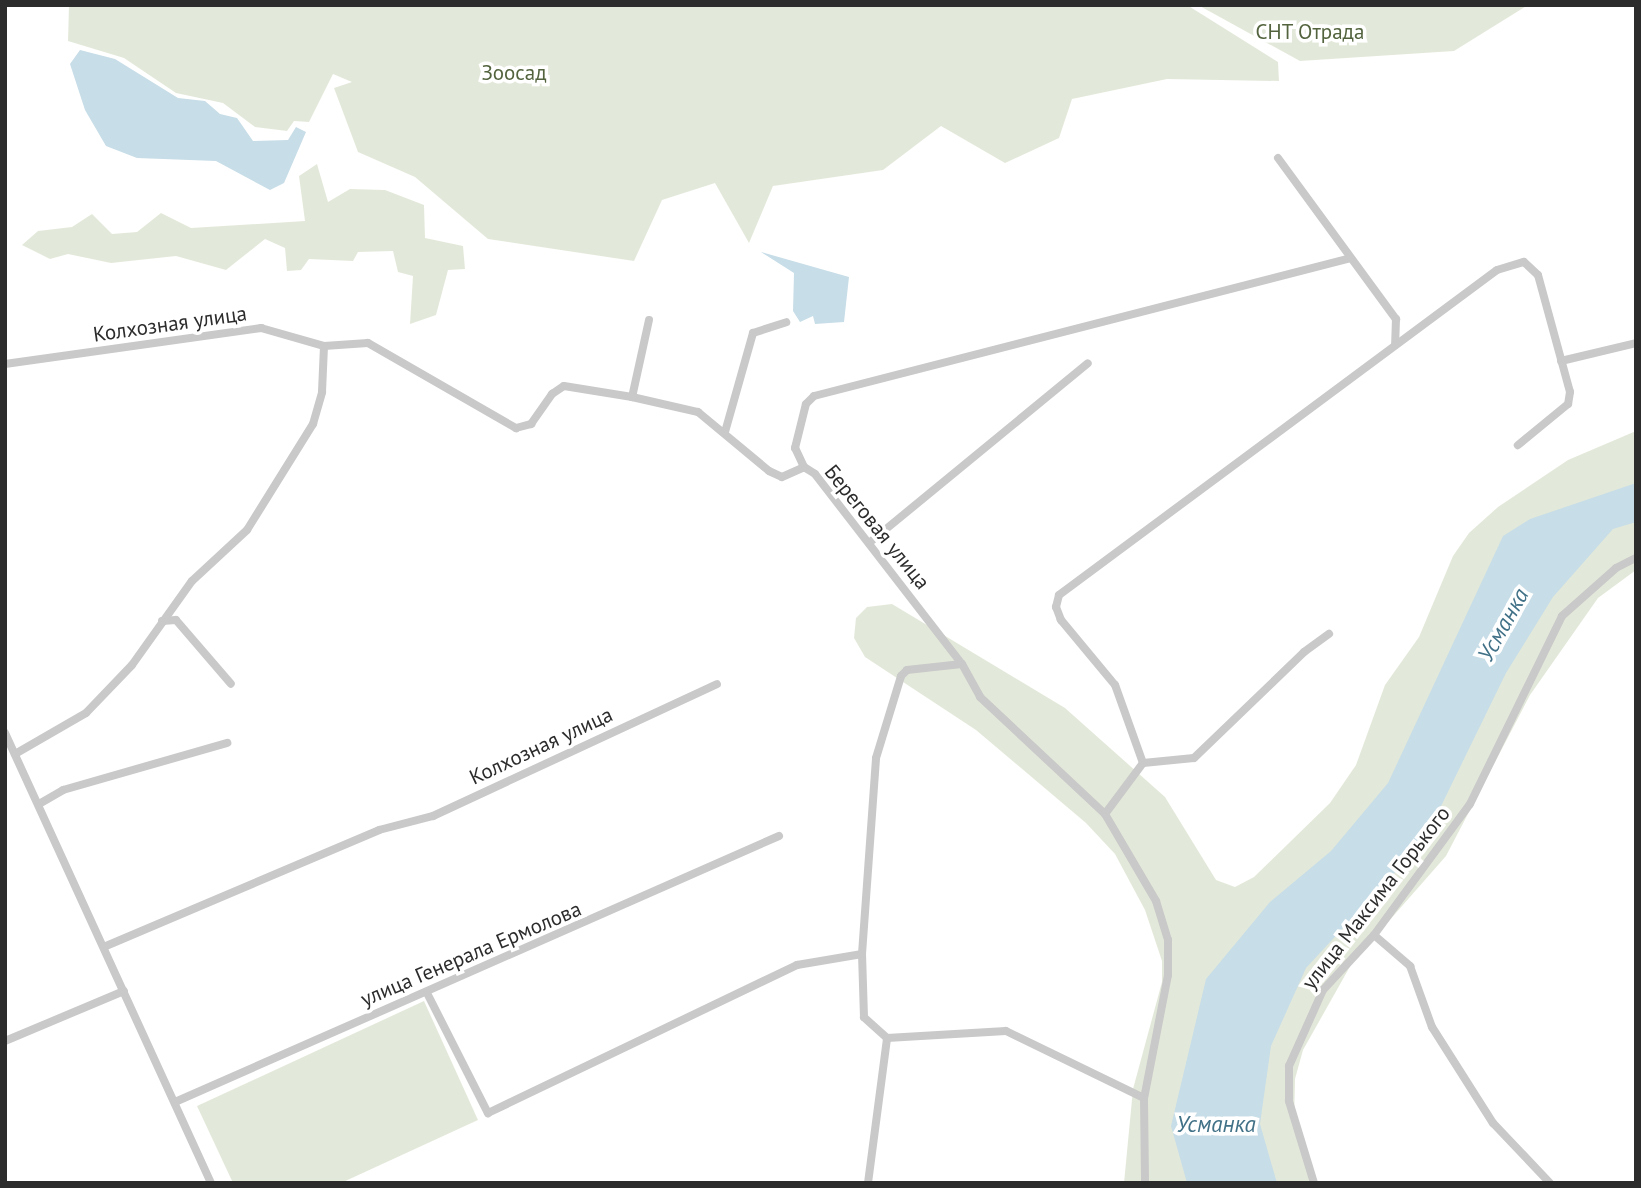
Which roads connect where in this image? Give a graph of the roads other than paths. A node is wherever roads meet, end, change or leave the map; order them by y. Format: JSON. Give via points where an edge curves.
{"nodes":[{"id":1,"x":1278,"y":158,"type":"dead end"},
{"id":2,"x":1350,"y":258,"type":"junction"},
{"id":3,"x":649,"y":320,"type":"dead end"},
{"id":4,"x":786,"y":322,"type":"dead end"},
{"id":5,"x":1636,"y":343,"type":"edge"},
{"id":6,"x":1395,"y":345,"type":"junction"},
{"id":7,"x":324,"y":346,"type":"junction"},
{"id":8,"x":1561,"y":361,"type":"junction"},
{"id":9,"x":1088,"y":363,"type":"dead end"},
{"id":10,"x":5,"y":364,"type":"edge"},
{"id":11,"x":632,"y":397,"type":"junction"},
{"id":12,"x":725,"y":432,"type":"junction"},
{"id":13,"x":1518,"y":445,"type":"dead end"},
{"id":14,"x":804,"y":467,"type":"junction"},
{"id":15,"x":869,"y":543,"type":"junction"},
{"id":16,"x":1636,"y":558,"type":"edge"},
{"id":17,"x":162,"y":621,"type":"junction"},
{"id":18,"x":1329,"y":634,"type":"dead end"},
{"id":19,"x":962,"y":664,"type":"junction"},
{"id":20,"x":231,"y":684,"type":"dead end"},
{"id":21,"x":718,"y":684,"type":"dead end"},
{"id":22,"x":5,"y":733,"type":"edge"},
{"id":23,"x":227,"y":743,"type":"dead end"},
{"id":24,"x":15,"y":754,"type":"junction"},
{"id":25,"x":1143,"y":762,"type":"junction"},
{"id":26,"x":39,"y":804,"type":"junction"},
{"id":27,"x":1105,"y":814,"type":"junction"},
{"id":28,"x":779,"y":836,"type":"dead end"},
{"id":29,"x":1374,"y":935,"type":"junction"},
{"id":30,"x":106,"y":946,"type":"junction"},
{"id":31,"x":862,"y":954,"type":"junction"},
{"id":32,"x":124,"y":991,"type":"junction"},
{"id":33,"x":427,"y":993,"type":"junction"},
{"id":34,"x":887,"y":1038,"type":"junction"},
{"id":35,"x":5,"y":1041,"type":"edge"},
{"id":36,"x":1144,"y":1098,"type":"junction"},
{"id":37,"x":175,"y":1102,"type":"junction"},
{"id":38,"x":211,"y":1183,"type":"edge"},
{"id":39,"x":869,"y":1183,"type":"edge"},
{"id":40,"x":1145,"y":1183,"type":"edge"},
{"id":41,"x":1314,"y":1183,"type":"edge"},
{"id":42,"x":1550,"y":1183,"type":"edge"}],
"edges":[{"from":1,"to":2,"type":"street"},
{"from":2,"to":6,"type":"street","via":[[1396,319]]},
{"from":2,"to":14,"type":"street","via":[[814,396],[806,404],[795,448]]},
{"from":3,"to":11,"type":"street"},
{"from":4,"to":12,"type":"street","via":[[753,333]]},
{"from":5,"to":8,"type":"street"},
{"from":6,"to":8,"type":"street","via":[[1497,271],[1524,262],[1538,275]]},
{"from":6,"to":25,"type":"street","via":[[1059,595],[1060,620],[1115,685]]},
{"from":7,"to":10,"type":"street","name":"Колхозная улица","via":[[261,328]]},
{"from":7,"to":11,"type":"street","name":"Колхозная улица","via":[[368,343],[516,428],[531,424],[552,394],[564,386]]},
{"from":7,"to":17,"type":"street","via":[[322,392],[313,424],[247,530],[192,581]]},
{"from":8,"to":13,"type":"street","via":[[1570,392],[1568,404]]},
{"from":9,"to":15,"type":"street"},
{"from":11,"to":12,"type":"street","name":"Береговая улица","via":[[698,412]]},
{"from":12,"to":14,"type":"street","name":"Береговая улица","via":[[782,477]]},
{"from":14,"to":15,"type":"street","name":"Береговая улица","via":[[815,474]]},
{"from":15,"to":19,"type":"street","name":"Береговая улица"},
{"from":16,"to":29,"type":"street","name":"улица Максима Горького","via":[[1616,568],[1562,616],[1470,804]]},
{"from":17,"to":20,"type":"street","via":[[176,620]]},
{"from":17,"to":24,"type":"street","via":[[132,665],[86,713]]},
{"from":18,"to":25,"type":"street","via":[[1304,652],[1194,758]]},
{"from":19,"to":27,"type":"street","name":"Береговая улица","via":[[980,697]]},
{"from":19,"to":31,"type":"street","via":[[907,670],[894,691],[876,758]]},
{"from":21,"to":30,"type":"street","name":"Колхозная улица","via":[[433,816],[379,830]]},
{"from":22,"to":24,"type":"street"},
{"from":23,"to":26,"type":"street","via":[[63,790]]},
{"from":24,"to":26,"type":"street"},
{"from":25,"to":27,"type":"street"},
{"from":26,"to":30,"type":"street"},
{"from":27,"to":36,"type":"street","name":"Береговая улица","via":[[1156,901],[1168,940],[1168,975]]},
{"from":28,"to":33,"type":"street","name":"улица Генерала Ермолова"},
{"from":29,"to":41,"type":"street","name":"улица Максима Горького","via":[[1323,990],[1289,1066],[1292,1114]]},
{"from":29,"to":42,"type":"street","via":[[1410,966],[1432,1027],[1493,1123]]},
{"from":30,"to":32,"type":"street"},
{"from":31,"to":33,"type":"street","via":[[797,965],[488,1113]]},
{"from":31,"to":34,"type":"street","via":[[864,1017]]},
{"from":32,"to":35,"type":"street"},
{"from":32,"to":37,"type":"street"},
{"from":33,"to":37,"type":"street","name":"улица Генерала Ермолова"},
{"from":34,"to":36,"type":"street","via":[[1006,1031]]},
{"from":34,"to":39,"type":"street"},
{"from":36,"to":40,"type":"street","name":"Береговая улица"},
{"from":37,"to":38,"type":"street"}]}
